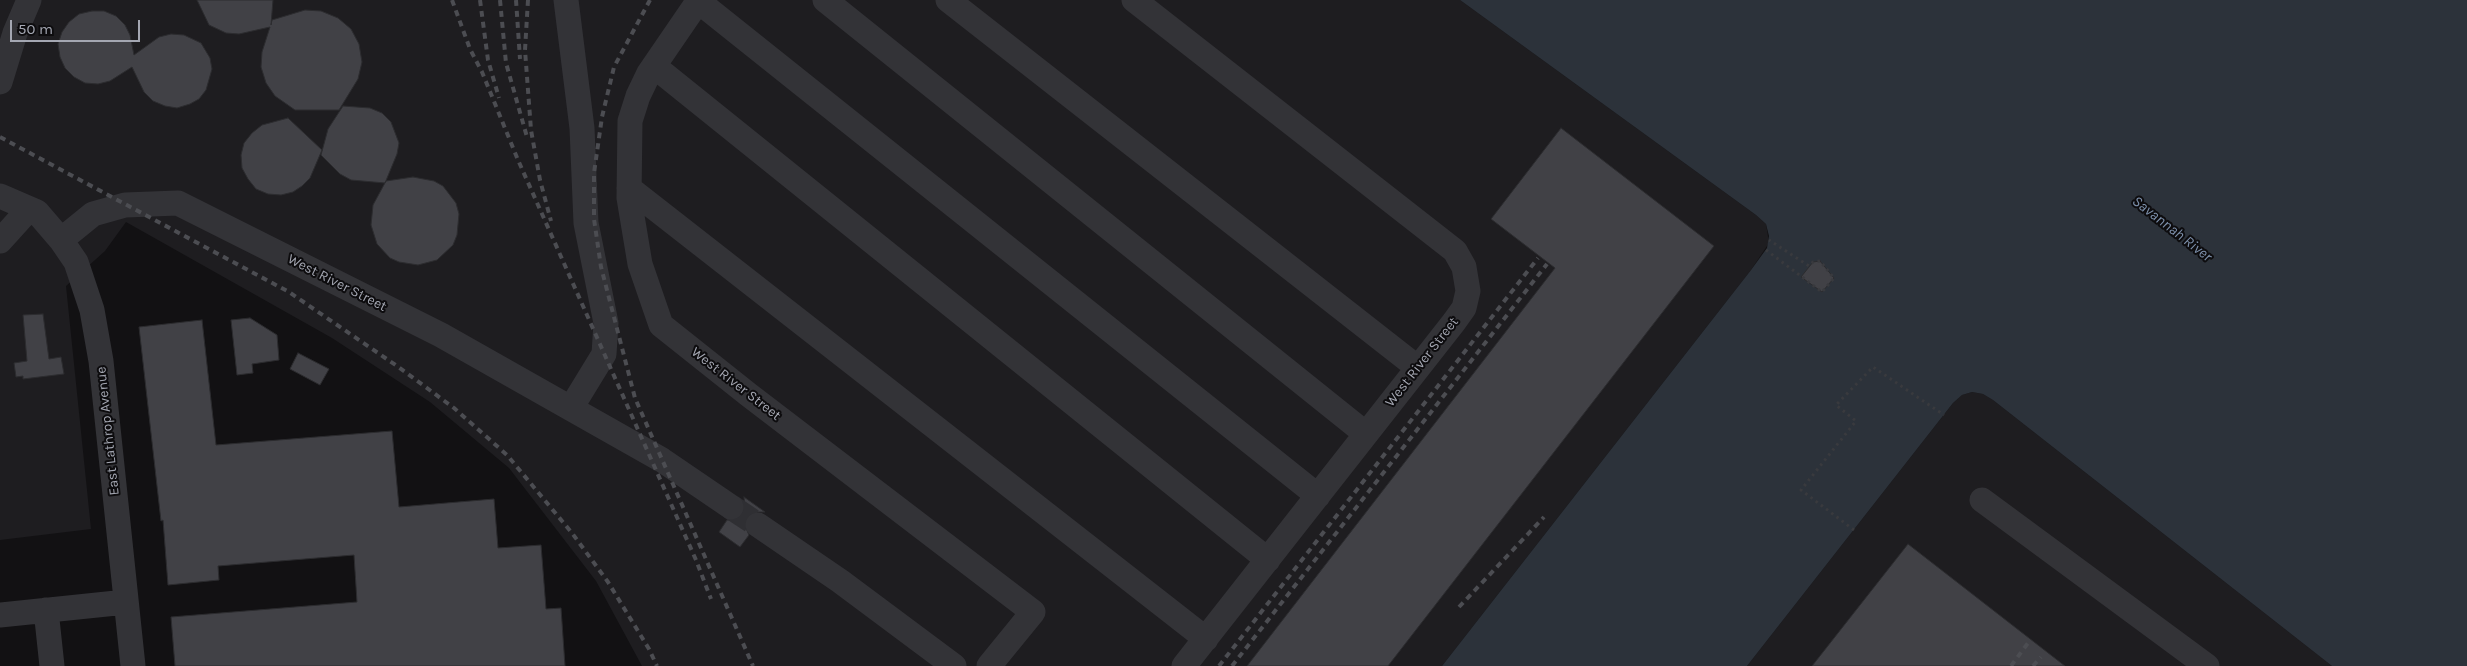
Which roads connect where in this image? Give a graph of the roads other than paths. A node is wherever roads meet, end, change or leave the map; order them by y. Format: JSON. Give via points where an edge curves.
{"nodes":[{"id":1,"x":29,"y":0,"type":"edge"},
{"id":2,"x":566,"y":0,"type":"edge"},
{"id":3,"x":825,"y":0,"type":"edge"},
{"id":4,"x":948,"y":0,"type":"edge"},
{"id":5,"x":1134,"y":0,"type":"edge"},
{"id":6,"x":698,"y":1,"type":"edge"},
{"id":7,"x":654,"y":66,"type":"junction"},
{"id":8,"x":0,"y":82,"type":"edge"},
{"id":9,"x":629,"y":188,"type":"junction"},
{"id":10,"x":0,"y":196,"type":"edge"},
{"id":11,"x":33,"y":210,"type":"junction"},
{"id":12,"x":62,"y":240,"type":"junction"},
{"id":13,"x":0,"y":242,"type":"edge"},
{"id":14,"x":1418,"y":368,"type":"junction"},
{"id":15,"x":571,"y":408,"type":"junction"},
{"id":16,"x":1366,"y":434,"type":"junction"},
{"id":17,"x":1318,"y":496,"type":"junction"},
{"id":18,"x":1982,"y":500,"type":"dead end"},
{"id":19,"x":731,"y":507,"type":"tunnel mouth"},
{"id":20,"x":758,"y":525,"type":"tunnel mouth"},
{"id":21,"x":1268,"y":560,"type":"junction"},
{"id":22,"x":126,"y":602,"type":"junction"},
{"id":23,"x":46,"y":610,"type":"junction"},
{"id":24,"x":0,"y":615,"type":"edge"},
{"id":25,"x":1206,"y":639,"type":"junction"},
{"id":26,"x":52,"y":666,"type":"edge"},
{"id":27,"x":133,"y":666,"type":"edge"},
{"id":28,"x":954,"y":666,"type":"edge"},
{"id":29,"x":989,"y":666,"type":"edge"},
{"id":30,"x":1184,"y":666,"type":"edge"},
{"id":31,"x":2207,"y":666,"type":"edge"}],
"edges":[{"from":1,"to":8,"type":"street","via":[[15,32]]},
{"from":2,"to":15,"type":"street","via":[[580,110],[586,223],[606,323],[604,354]]},
{"from":3,"to":16,"type":"street"},
{"from":4,"to":14,"type":"street"},
{"from":5,"to":14,"type":"street","name":"West River Street","via":[[1455,251],[1464,267],[1468,291],[1464,308]]},
{"from":6,"to":7,"type":"street","name":"West River Street"},
{"from":6,"to":17,"type":"street"},
{"from":7,"to":9,"type":"street","name":"West River Street","via":[[638,96],[630,121]]},
{"from":7,"to":21,"type":"street"},
{"from":9,"to":25,"type":"street"},
{"from":9,"to":29,"type":"street","name":"West River Street","via":[[640,264],[661,325],[1033,612]]},
{"from":10,"to":11,"type":"street"},
{"from":11,"to":12,"type":"street","name":"East Lathrop Avenue"},
{"from":11,"to":13,"type":"street"},
{"from":12,"to":15,"type":"street","name":"West River Street","via":[[93,214],[125,205],[178,204],[441,335]]},
{"from":12,"to":22,"type":"street","name":"East Lathrop Avenue","via":[[76,262],[94,319]]},
{"from":14,"to":16,"type":"street","name":"West River Street"},
{"from":15,"to":19,"type":"street","name":"West River Street","via":[[662,460]]},
{"from":16,"to":17,"type":"street","name":"West River Street"},
{"from":17,"to":21,"type":"street","name":"West River Street"},
{"from":18,"to":31,"type":"street"},
{"from":20,"to":28,"type":"street"},
{"from":21,"to":25,"type":"street","name":"West River Street"},
{"from":22,"to":23,"type":"street"},
{"from":22,"to":27,"type":"street","name":"East Lathrop Avenue"},
{"from":23,"to":24,"type":"street"},
{"from":23,"to":26,"type":"street"},
{"from":25,"to":30,"type":"street","name":"West River Street"}]}
